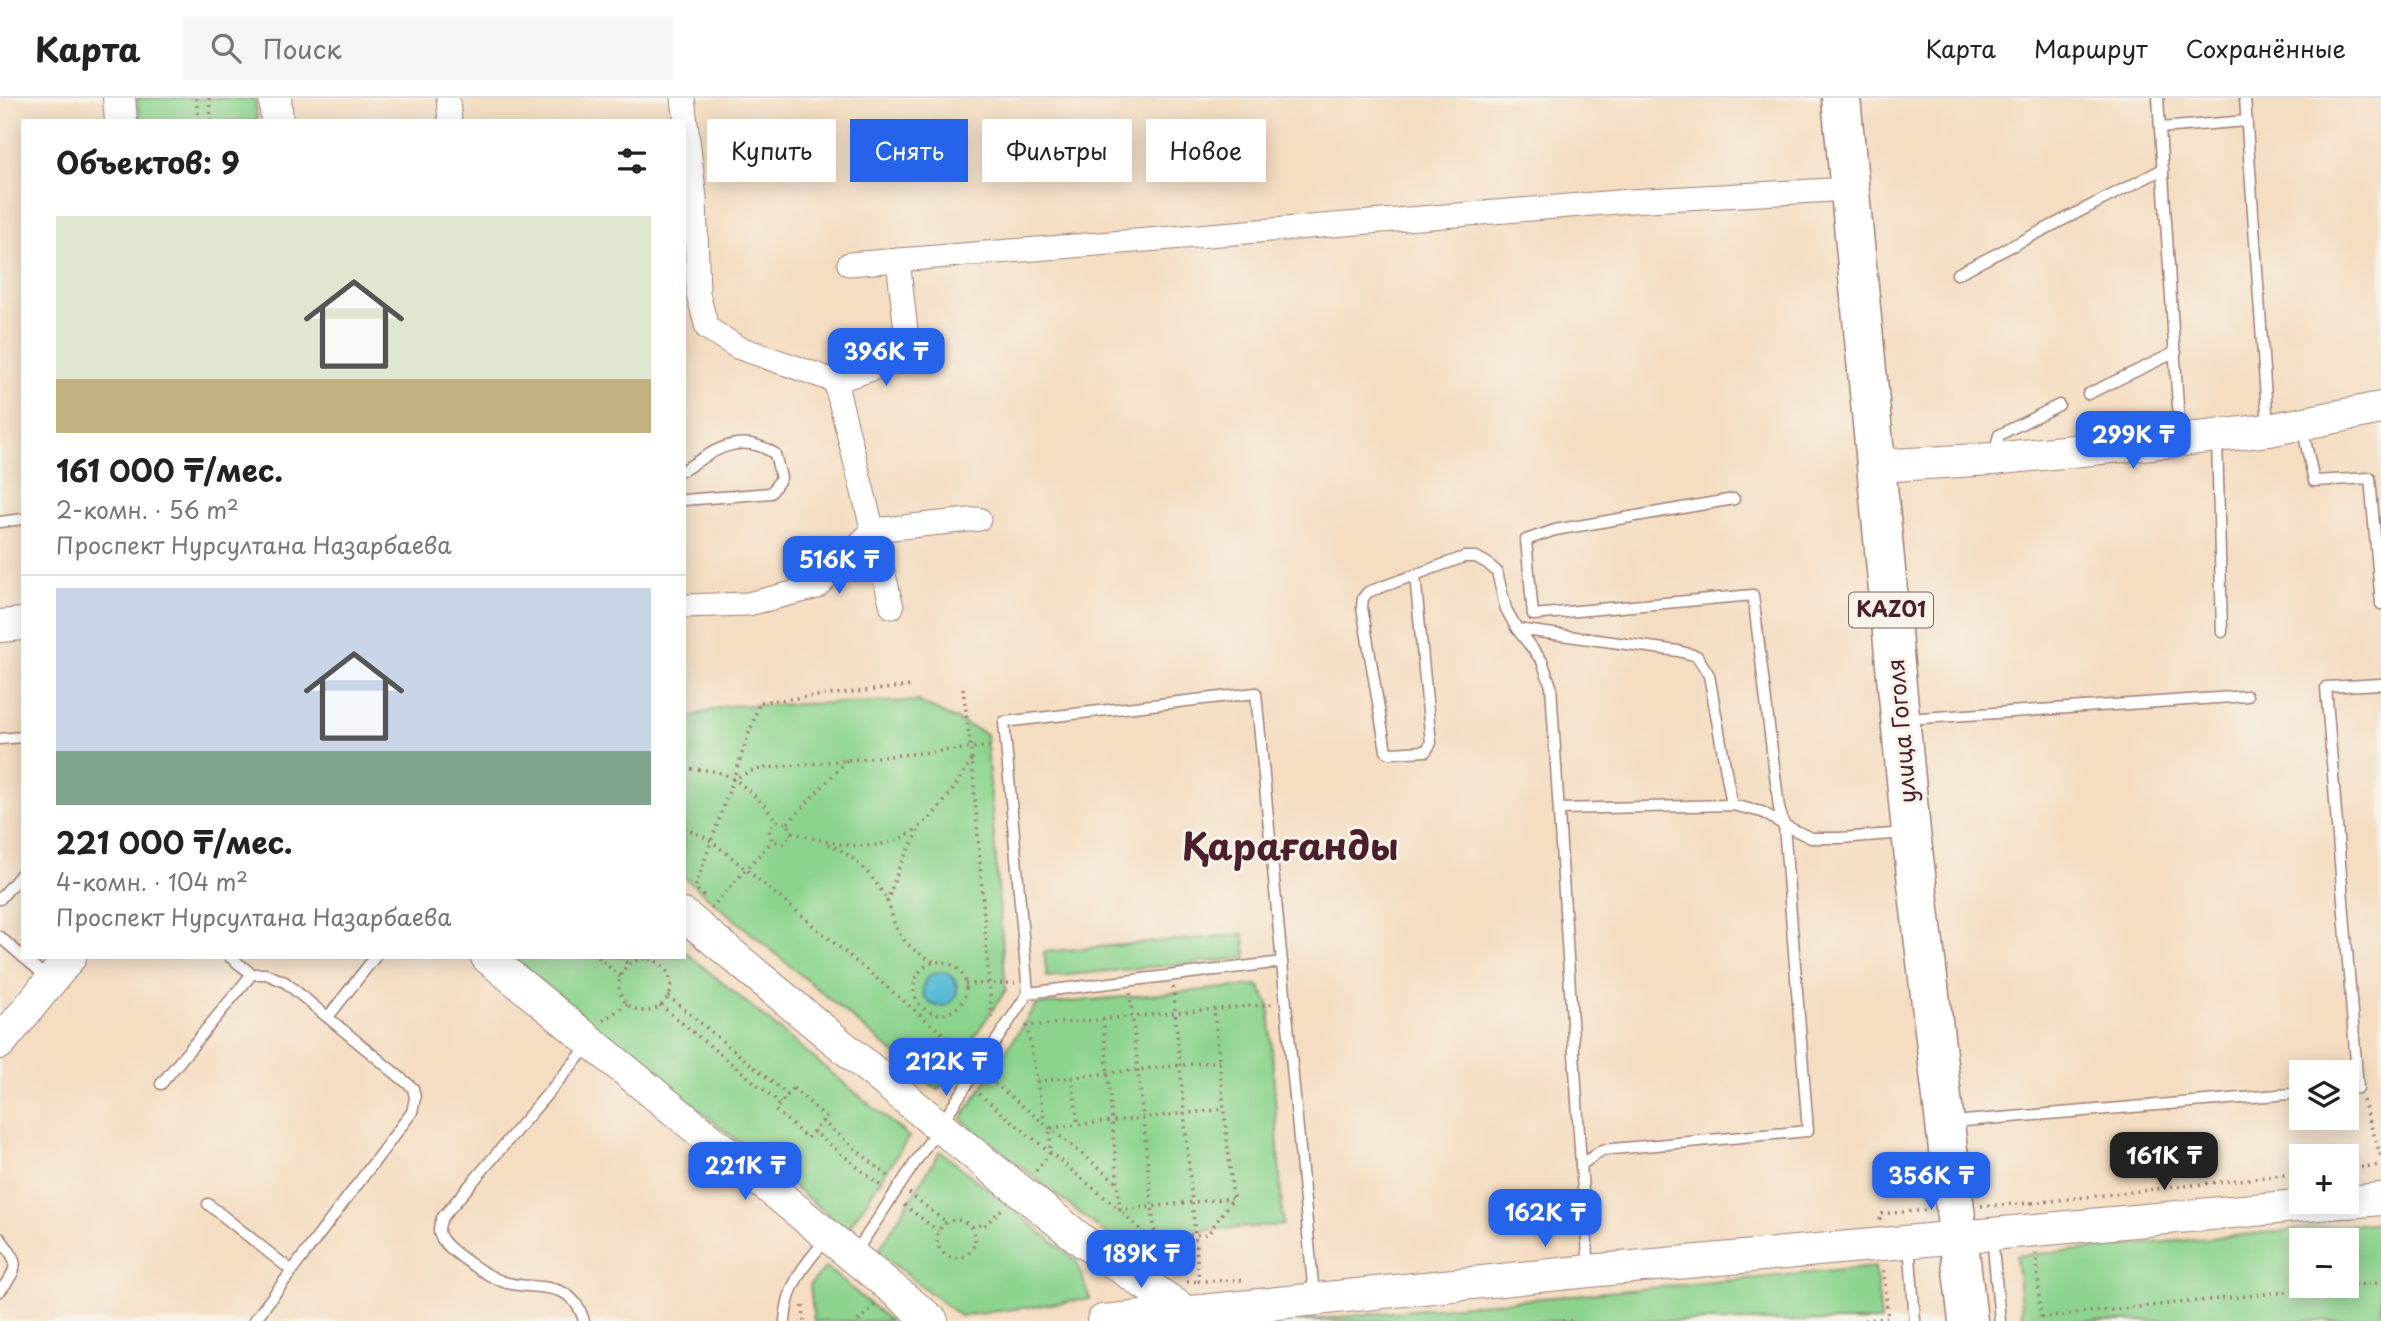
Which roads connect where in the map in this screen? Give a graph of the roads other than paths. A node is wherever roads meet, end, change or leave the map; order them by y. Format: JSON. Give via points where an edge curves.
{"nodes":[{"id":1,"x":119,"y":98,"type":"edge"},
{"id":2,"x":275,"y":98,"type":"edge"},
{"id":3,"x":448,"y":98,"type":"edge"},
{"id":4,"x":683,"y":98,"type":"edge"},
{"id":5,"x":1841,"y":98,"type":"edge"},
{"id":6,"x":2158,"y":98,"type":"edge"},
{"id":7,"x":2245,"y":98,"type":"edge"},
{"id":8,"x":121,"y":119,"type":"edge"},
{"id":9,"x":277,"y":119,"type":"edge"},
{"id":10,"x":450,"y":119,"type":"edge"},
{"id":11,"x":686,"y":119,"type":"edge"},
{"id":12,"x":2246,"y":121,"type":"junction"},
{"id":13,"x":686,"y":123,"type":"edge"},
{"id":14,"x":2160,"y":128,"type":"junction"},
{"id":15,"x":2163,"y":169,"type":"junction"},
{"id":16,"x":1850,"y":189,"type":"junction"},
{"id":17,"x":898,"y":260,"type":"junction"},
{"id":18,"x":849,"y":264,"type":"dead end"},
{"id":19,"x":1957,"y":274,"type":"dead end"},
{"id":20,"x":2176,"y":352,"type":"junction"},
{"id":21,"x":835,"y":381,"type":"junction"},
{"id":22,"x":2088,"y":394,"type":"dead end"},
{"id":23,"x":2059,"y":405,"type":"dead end"},
{"id":24,"x":2381,"y":408,"type":"edge"},
{"id":25,"x":2302,"y":424,"type":"junction"},
{"id":26,"x":2269,"y":430,"type":"junction"},
{"id":27,"x":2217,"y":436,"type":"junction"},
{"id":28,"x":2180,"y":440,"type":"junction"},
{"id":29,"x":1993,"y":459,"type":"junction"},
{"id":30,"x":1877,"y":466,"type":"junction"},
{"id":31,"x":686,"y":469,"type":"edge"},
{"id":32,"x":2375,"y":477,"type":"edge"},
{"id":33,"x":1734,"y":499,"type":"dead end"},
{"id":34,"x":686,"y":500,"type":"edge"},
{"id":35,"x":21,"y":519,"type":"edge"},
{"id":36,"x":979,"y":519,"type":"dead end"},
{"id":37,"x":0,"y":522,"type":"edge"},
{"id":38,"x":873,"y":530,"type":"junction"},
{"id":39,"x":1415,"y":575,"type":"junction"},
{"id":40,"x":2381,"y":604,"type":"edge"},
{"id":41,"x":686,"y":606,"type":"edge"},
{"id":42,"x":892,"y":607,"type":"dead end"},
{"id":43,"x":21,"y":624,"type":"edge"},
{"id":44,"x":0,"y":626,"type":"edge"},
{"id":45,"x":1517,"y":629,"type":"junction"},
{"id":46,"x":2222,"y":632,"type":"dead end"},
{"id":47,"x":2381,"y":684,"type":"edge"},
{"id":48,"x":2247,"y":696,"type":"dead end"},
{"id":49,"x":1901,"y":719,"type":"junction"},
{"id":50,"x":21,"y":737,"type":"edge"},
{"id":51,"x":0,"y":739,"type":"edge"},
{"id":52,"x":1732,"y":805,"type":"junction"},
{"id":53,"x":1559,"y":809,"type":"junction"},
{"id":54,"x":1784,"y":825,"type":"junction"},
{"id":55,"x":1911,"y":832,"type":"junction"},
{"id":56,"x":21,"y":874,"type":"edge"},
{"id":57,"x":0,"y":899,"type":"edge"},
{"id":58,"x":699,"y":907,"type":"edge"},
{"id":59,"x":0,"y":937,"type":"edge"},
{"id":60,"x":21,"y":955,"type":"edge"},
{"id":61,"x":29,"y":959,"type":"edge"},
{"id":62,"x":233,"y":959,"type":"edge"},
{"id":63,"x":373,"y":959,"type":"edge"},
{"id":64,"x":489,"y":959,"type":"edge"},
{"id":65,"x":1282,"y":962,"type":"junction"},
{"id":66,"x":60,"y":969,"type":"edge"},
{"id":67,"x":252,"y":974,"type":"junction"},
{"id":68,"x":1028,"y":988,"type":"junction"},
{"id":69,"x":328,"y":1017,"type":"junction"},
{"id":70,"x":591,"y":1042,"type":"junction"},
{"id":71,"x":0,"y":1043,"type":"edge"},
{"id":72,"x":2350,"y":1060,"type":"edge"},
{"id":73,"x":161,"y":1084,"type":"dead end"},
{"id":74,"x":2289,"y":1094,"type":"edge"},
{"id":75,"x":1945,"y":1122,"type":"junction"},
{"id":76,"x":939,"y":1126,"type":"junction"},
{"id":77,"x":1581,"y":1165,"type":"junction"},
{"id":78,"x":2381,"y":1199,"type":"edge"},
{"id":79,"x":2359,"y":1201,"type":"edge"},
{"id":80,"x":208,"y":1204,"type":"dead end"},
{"id":81,"x":2289,"y":1207,"type":"edge"},
{"id":82,"x":1975,"y":1235,"type":"junction"},
{"id":83,"x":0,"y":1238,"type":"edge"},
{"id":84,"x":1909,"y":1241,"type":"junction"},
{"id":85,"x":1084,"y":1242,"type":"junction"},
{"id":86,"x":841,"y":1247,"type":"junction"},
{"id":87,"x":292,"y":1271,"type":"junction"},
{"id":88,"x":1590,"y":1271,"type":"junction"},
{"id":89,"x":0,"y":1291,"type":"edge"},
{"id":90,"x":1314,"y":1298,"type":"junction"},
{"id":91,"x":1186,"y":1316,"type":"edge"},
{"id":92,"x":1144,"y":1319,"type":"edge"},
{"id":93,"x":254,"y":1321,"type":"edge"},
{"id":94,"x":584,"y":1321,"type":"edge"},
{"id":95,"x":785,"y":1321,"type":"edge"},
{"id":96,"x":932,"y":1321,"type":"edge"},
{"id":97,"x":1103,"y":1321,"type":"edge"},
{"id":98,"x":1915,"y":1321,"type":"edge"},
{"id":99,"x":1968,"y":1321,"type":"edge"},
{"id":100,"x":2000,"y":1321,"type":"edge"}],
"edges":[{"from":1,"to":8,"type":"main road"},
{"from":2,"to":9,"type":"main road"},
{"from":3,"to":10,"type":"street"},
{"from":4,"to":11,"type":"street"},
{"from":5,"to":16,"type":"highway","name":"улица Гоголя","number":"KАZ01"},
{"from":6,"to":14,"type":"lane"},
{"from":7,"to":12,"type":"lane"},
{"from":12,"to":14,"type":"lane"},
{"from":12,"to":26,"type":"lane"},
{"from":13,"to":21,"type":"street","via":[[695,198],[698,294],[707,328],[737,347]]},
{"from":14,"to":15,"type":"lane"},
{"from":15,"to":19,"type":"lane"},
{"from":15,"to":20,"type":"lane"},
{"from":16,"to":17,"type":"street","via":[[1630,201]]},
{"from":16,"to":30,"type":"highway","name":"улица Гоголя","number":"KАZ01"},
{"from":17,"to":18,"type":"street"},
{"from":17,"to":21,"type":"street","via":[[909,357]]},
{"from":20,"to":22,"type":"lane"},
{"from":20,"to":28,"type":"lane"},
{"from":21,"to":38,"type":"street"},
{"from":23,"to":29,"type":"lane","via":[[1999,435]]},
{"from":24,"to":25,"type":"main road"},
{"from":25,"to":26,"type":"main road"},
{"from":25,"to":32,"type":"lane","via":[[2314,481]]},
{"from":26,"to":27,"type":"main road"},
{"from":27,"to":28,"type":"main road"},
{"from":27,"to":46,"type":"lane"},
{"from":28,"to":29,"type":"main road"},
{"from":29,"to":30,"type":"main road"},
{"from":30,"to":49,"type":"highway","name":"улица Гоголя","number":"KАZ01"},
{"from":31,"to":34,"type":"lane","via":[[717,448],[750,443],[775,454],[781,478],[771,494]]},
{"from":32,"to":40,"type":"lane"},
{"from":33,"to":54,"type":"lane","via":[[1555,530],[1526,540],[1533,615],[1753,595]]},
{"from":35,"to":37,"type":"lane"},
{"from":36,"to":38,"type":"street"},
{"from":38,"to":41,"type":"street","via":[[817,587],[748,604]]},
{"from":38,"to":42,"type":"street"},
{"from":39,"to":39,"type":"lane","via":[[1363,598],[1384,747],[1390,753],[1426,751],[1431,743]]},
{"from":39,"to":45,"type":"lane","via":[[1476,557],[1497,572],[1506,609]]},
{"from":43,"to":44,"type":"main road"},
{"from":45,"to":52,"type":"lane","via":[[1697,656],[1709,675]]},
{"from":45,"to":53,"type":"lane","via":[[1542,661],[1551,686]]},
{"from":47,"to":72,"type":"lane","via":[[2326,687]]},
{"from":48,"to":49,"type":"lane"},
{"from":49,"to":55,"type":"highway","name":"улица Гоголя","number":"KАZ01"},
{"from":50,"to":51,"type":"lane"},
{"from":52,"to":53,"type":"lane"},
{"from":52,"to":54,"type":"lane","via":[[1762,812]]},
{"from":53,"to":77,"type":"lane"},
{"from":54,"to":55,"type":"lane","via":[[1811,838]]},
{"from":54,"to":77,"type":"lane","via":[[1808,1131],[1602,1150]]},
{"from":55,"to":75,"type":"highway","name":"улица Гоголя","number":"KАZ01"},
{"from":56,"to":57,"type":"lane"},
{"from":58,"to":76,"type":"main road"},
{"from":59,"to":60,"type":"lane"},
{"from":61,"to":66,"type":"lane"},
{"from":62,"to":67,"type":"lane"},
{"from":63,"to":69,"type":"lane"},
{"from":64,"to":70,"type":"main road"},
{"from":65,"to":68,"type":"lane"},
{"from":65,"to":68,"type":"lane","via":[[1256,693],[1004,722]]},
{"from":65,"to":90,"type":"lane"},
{"from":66,"to":71,"type":"main road"},
{"from":67,"to":69,"type":"lane","via":[[285,982]]},
{"from":67,"to":73,"type":"lane"},
{"from":68,"to":76,"type":"lane"},
{"from":69,"to":87,"type":"lane","via":[[413,1088],[415,1098],[412,1112]]},
{"from":70,"to":86,"type":"main road"},
{"from":70,"to":94,"type":"lane","via":[[438,1228],[441,1238],[486,1274],[506,1283],[546,1286],[566,1294]]},
{"from":74,"to":75,"type":"lane"},
{"from":75,"to":82,"type":"highway","name":"улица Гоголя","number":"KАZ01"},
{"from":76,"to":85,"type":"main road"},
{"from":76,"to":86,"type":"lane","via":[[897,1191]]},
{"from":77,"to":88,"type":"lane"},
{"from":78,"to":79,"type":"main road"},
{"from":80,"to":87,"type":"lane"},
{"from":81,"to":82,"type":"main road"},
{"from":82,"to":84,"type":"main road"},
{"from":82,"to":99,"type":"highway","name":"улица Гоголя","number":"KАZ01"},
{"from":82,"to":100,"type":"lane"},
{"from":83,"to":89,"type":"lane","via":[[16,1259]]},
{"from":84,"to":88,"type":"main road"},
{"from":84,"to":98,"type":"lane"},
{"from":85,"to":91,"type":"main road"},
{"from":85,"to":92,"type":"main road"},
{"from":86,"to":95,"type":"lane","via":[[812,1256],[791,1287]]},
{"from":86,"to":96,"type":"main road"},
{"from":87,"to":93,"type":"lane"},
{"from":88,"to":90,"type":"main road"},
{"from":90,"to":91,"type":"main road"},
{"from":91,"to":92,"type":"main road"},
{"from":92,"to":97,"type":"main road"}]}
